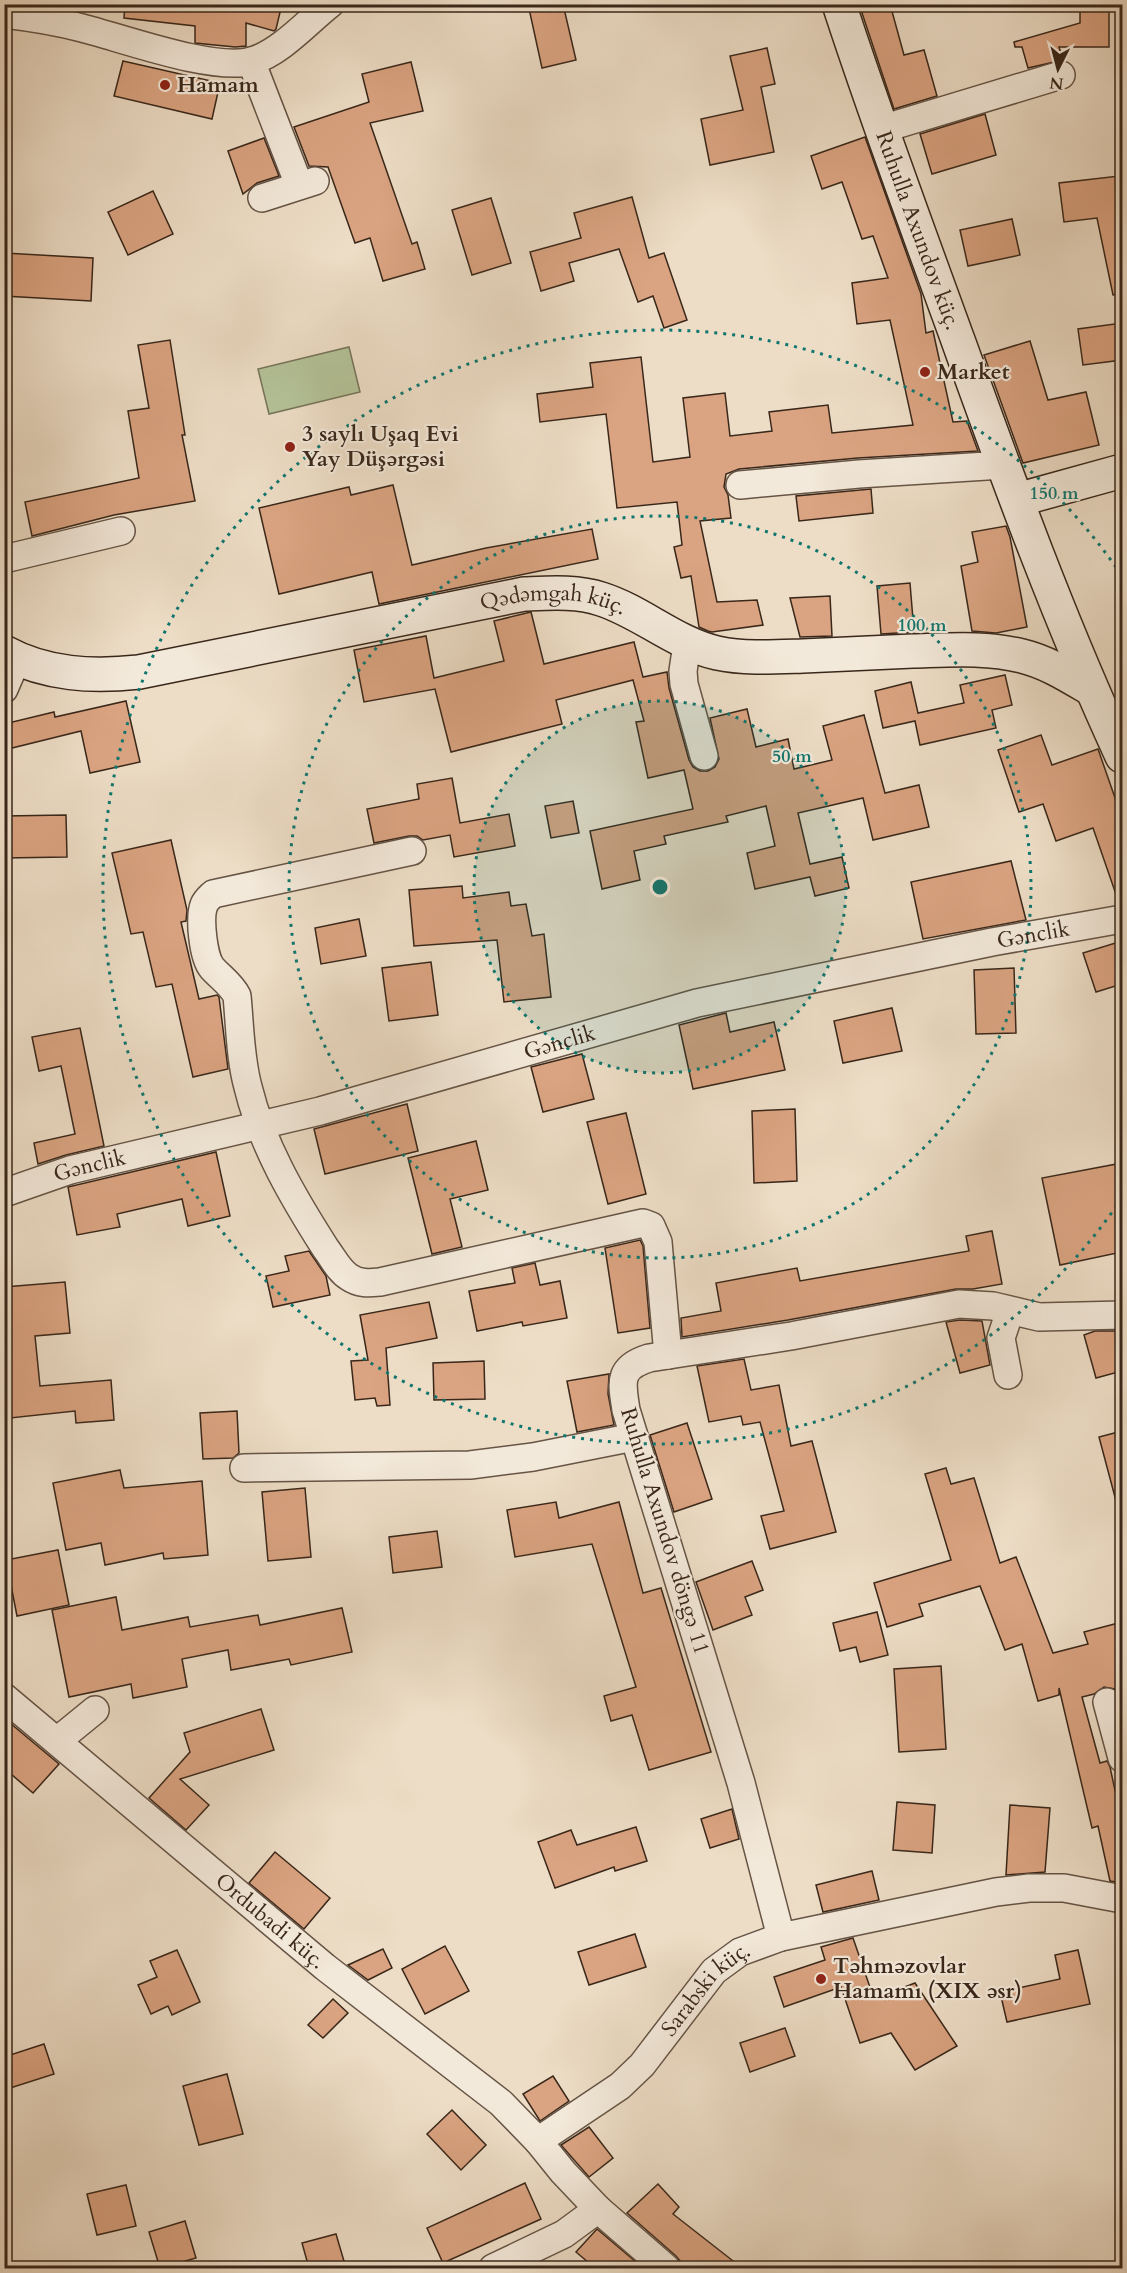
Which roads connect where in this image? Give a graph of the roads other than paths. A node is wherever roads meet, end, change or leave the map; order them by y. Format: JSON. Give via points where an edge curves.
{"nodes":[{"id":1,"x":330,"y":4,"type":"edge"},
{"id":2,"x":839,"y":4,"type":"edge"},
{"id":3,"x":4,"y":14,"type":"edge"},
{"id":4,"x":251,"y":61,"type":"junction"},
{"id":5,"x":1061,"y":75,"type":"dead end"},
{"id":6,"x":882,"y":129,"type":"junction"},
{"id":7,"x":262,"y":198,"type":"dead end"},
{"id":8,"x":1003,"y":465,"type":"junction"},
{"id":9,"x":1122,"y":471,"type":"edge"},
{"id":10,"x":740,"y":485,"type":"dead end"},
{"id":11,"x":1017,"y":500,"type":"junction"},
{"id":12,"x":121,"y":531,"type":"dead end"},
{"id":13,"x":4,"y":559,"type":"edge"},
{"id":14,"x":1062,"y":615,"type":"junction"},
{"id":15,"x":687,"y":644,"type":"junction"},
{"id":16,"x":11,"y":655,"type":"edge"},
{"id":17,"x":1023,"y":656,"type":"junction"},
{"id":18,"x":4,"y":689,"type":"edge"},
{"id":19,"x":1091,"y":689,"type":"junction"},
{"id":20,"x":704,"y":756,"type":"dead end"},
{"id":21,"x":1122,"y":756,"type":"edge"},
{"id":22,"x":412,"y":851,"type":"dead end"},
{"id":23,"x":1122,"y":919,"type":"edge"},
{"id":24,"x":259,"y":1125,"type":"junction"},
{"id":25,"x":6,"y":1188,"type":"edge"},
{"id":26,"x":1010,"y":1311,"type":"junction"},
{"id":27,"x":1122,"y":1315,"type":"edge"},
{"id":28,"x":668,"y":1355,"type":"junction"},
{"id":29,"x":1008,"y":1376,"type":"dead end"},
{"id":30,"x":634,"y":1437,"type":"junction"},
{"id":31,"x":244,"y":1468,"type":"dead end"},
{"id":32,"x":4,"y":1697,"type":"edge"},
{"id":33,"x":1107,"y":1702,"type":"dead end"},
{"id":34,"x":95,"y":1710,"type":"dead end"},
{"id":35,"x":57,"y":1741,"type":"junction"},
{"id":36,"x":1122,"y":1758,"type":"edge"},
{"id":37,"x":1122,"y":1899,"type":"edge"},
{"id":38,"x":781,"y":1937,"type":"junction"},
{"id":39,"x":538,"y":2141,"type":"junction"},
{"id":40,"x":598,"y":2209,"type":"junction"},
{"id":41,"x":493,"y":2268,"type":"edge"},
{"id":42,"x":666,"y":2268,"type":"edge"}],
"edges":[{"from":1,"to":4,"type":"street","via":[[279,46]]},
{"from":2,"to":6,"type":"street","name":"Ruhulla Axundov küç."},
{"from":3,"to":4,"type":"street","via":[[80,27],[192,58],[228,63]]},
{"from":4,"to":7,"type":"street","via":[[307,183]]},
{"from":5,"to":6,"type":"street"},
{"from":6,"to":8,"type":"street","name":"Ruhulla Axundov küç."},
{"from":8,"to":10,"type":"street"},
{"from":8,"to":11,"type":"street","name":"Ruhulla Axundov küç."},
{"from":9,"to":11,"type":"street"},
{"from":11,"to":14,"type":"street","name":"Ruhulla Axundov küç."},
{"from":12,"to":13,"type":"street"},
{"from":14,"to":17,"type":"street","via":[[1051,640],[1036,653]]},
{"from":14,"to":19,"type":"street","name":"Ruhulla Axundov küç."},
{"from":15,"to":16,"type":"street","name":"Qədəmgah küç.","via":[[600,598],[554,593],[524,594],[106,676],[53,670]]},
{"from":15,"to":17,"type":"street","name":"Qədəmgah küç.","via":[[717,653],[748,656],[956,649]]},
{"from":15,"to":20,"type":"street","via":[[684,684]]},
{"from":16,"to":18,"type":"street"},
{"from":17,"to":19,"type":"street","name":"Qədəmgah küç.","via":[[1056,668]]},
{"from":19,"to":21,"type":"street","name":"Ruhulla Axundov küç."},
{"from":22,"to":24,"type":"street","via":[[213,894],[205,902],[202,913],[206,957],[237,996],[244,1070]]},
{"from":23,"to":24,"type":"street","name":"Gənclik","via":[[980,944],[697,1003],[332,1108]]},
{"from":24,"to":25,"type":"street","name":"Gənclik"},
{"from":24,"to":28,"type":"street","via":[[306,1219],[343,1273],[357,1282],[380,1282],[643,1223],[651,1226],[658,1242]]},
{"from":26,"to":27,"type":"street","name":"Ruhulla Axundov döngə 11","via":[[1056,1318]]},
{"from":26,"to":28,"type":"street","name":"Ruhulla Axundov döngə 11","via":[[993,1305],[959,1304]]},
{"from":26,"to":29,"type":"street","via":[[1001,1338]]},
{"from":28,"to":30,"type":"street","name":"Ruhulla Axundov döngə 11","via":[[636,1362],[626,1370],[622,1381]]},
{"from":30,"to":31,"type":"street","via":[[470,1465]]},
{"from":30,"to":38,"type":"street","name":"Ruhulla Axundov döngə 11","via":[[738,1772]]},
{"from":32,"to":35,"type":"street","name":"Ordubadi küç."},
{"from":33,"to":36,"type":"street"},
{"from":34,"to":35,"type":"street"},
{"from":35,"to":39,"type":"street","name":"Ordubadi küç.","via":[[325,1967],[501,2103]]},
{"from":37,"to":38,"type":"street","name":"Sarabski küç.","via":[[1064,1888],[1029,1888]]},
{"from":38,"to":39,"type":"street","name":"Sarabski küç.","via":[[740,1952],[714,1971],[642,2065],[620,2086]]},
{"from":39,"to":40,"type":"street"},
{"from":40,"to":41,"type":"street","via":[[564,2234]]},
{"from":40,"to":42,"type":"street"}]}
